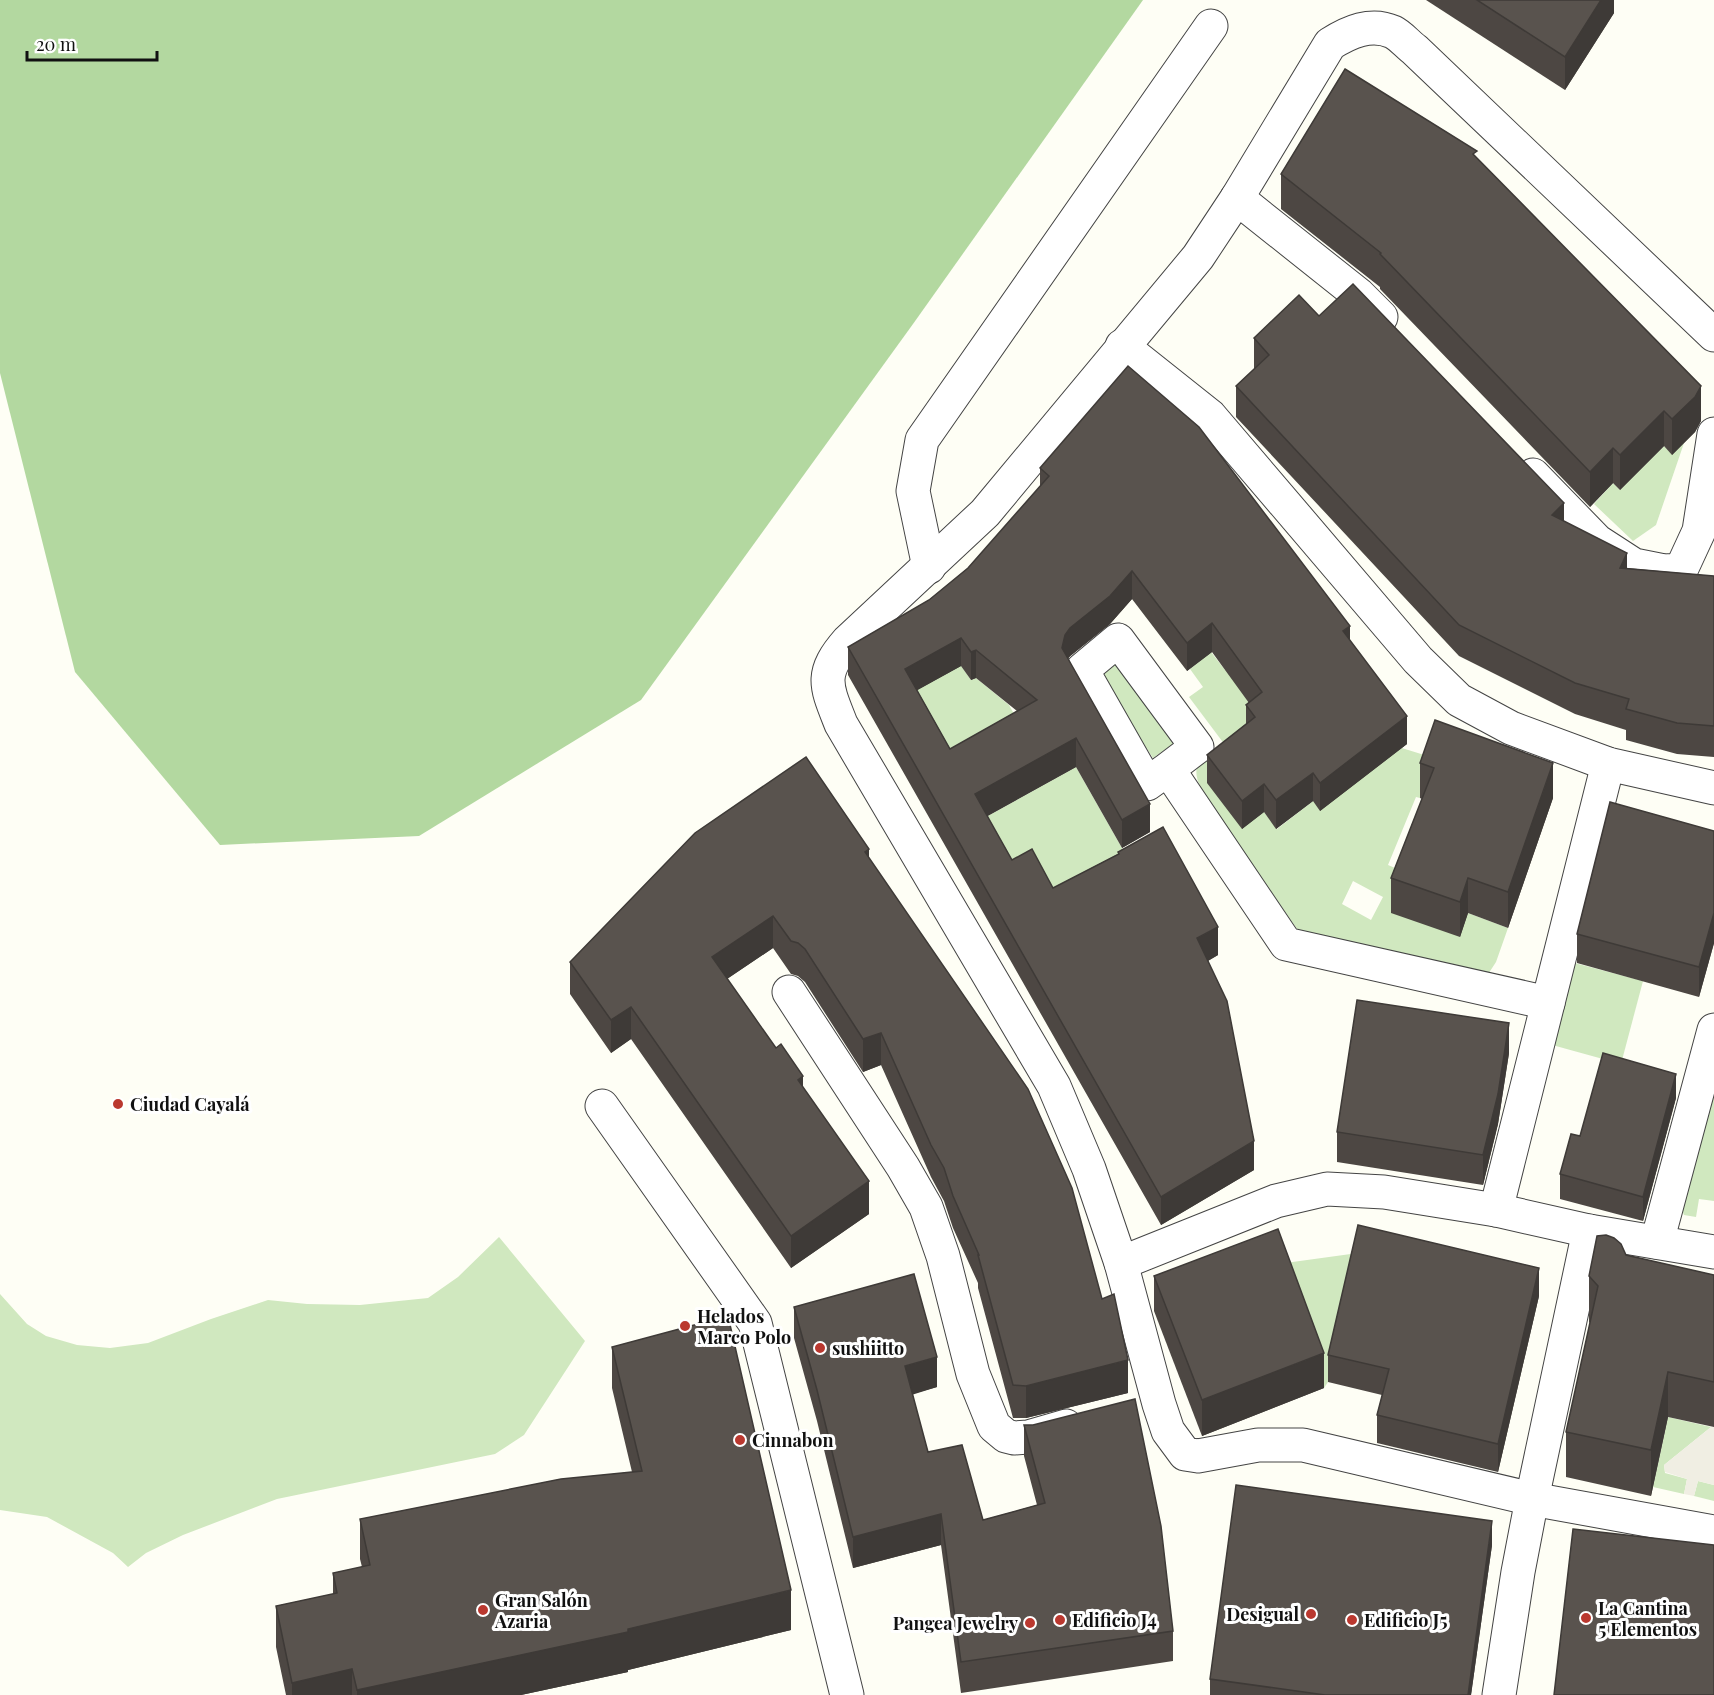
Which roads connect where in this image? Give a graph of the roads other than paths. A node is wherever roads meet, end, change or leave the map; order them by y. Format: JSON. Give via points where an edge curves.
{"nodes":[{"id":1,"x":1211,"y":26,"type":"dead end"},
{"id":2,"x":1237,"y":198,"type":"junction"},
{"id":3,"x":1714,"y":335,"type":"edge"},
{"id":4,"x":1399,"y":336,"type":"edge"},
{"id":5,"x":1122,"y":346,"type":"junction"},
{"id":6,"x":1714,"y":434,"type":"edge"},
{"id":7,"x":1510,"y":452,"type":"edge"},
{"id":8,"x":929,"y":567,"type":"junction"},
{"id":9,"x":1608,"y":764,"type":"junction"},
{"id":10,"x":1168,"y":769,"type":"dead end"},
{"id":11,"x":1714,"y":788,"type":"edge"},
{"id":12,"x":789,"y":992,"type":"dead end"},
{"id":13,"x":1548,"y":1004,"type":"junction"},
{"id":14,"x":1714,"y":1030,"type":"edge"},
{"id":15,"x":602,"y":1106,"type":"dead end"},
{"id":16,"x":1496,"y":1209,"type":"junction"},
{"id":17,"x":1589,"y":1231,"type":"junction"},
{"id":18,"x":1657,"y":1242,"type":"junction"},
{"id":19,"x":1714,"y":1252,"type":"edge"},
{"id":20,"x":1120,"y":1263,"type":"junction"},
{"id":21,"x":1159,"y":1404,"type":"junction"},
{"id":22,"x":1125,"y":1412,"type":"edge"},
{"id":23,"x":1092,"y":1420,"type":"edge"},
{"id":24,"x":1532,"y":1499,"type":"junction"},
{"id":25,"x":1714,"y":1532,"type":"edge"},
{"id":26,"x":847,"y":1695,"type":"edge"},
{"id":27,"x":1499,"y":1695,"type":"edge"}],
"edges":[{"from":1,"to":8,"type":"street","via":[[922,440],[913,491]]},
{"from":2,"to":3,"type":"street","via":[[1330,44],[1350,32],[1372,27],[1393,32]]},
{"from":2,"to":4,"type":"street","via":[[1359,295]]},
{"from":2,"to":5,"type":"street","via":[[1198,257]]},
{"from":5,"to":8,"type":"street","via":[[985,513]]},
{"from":5,"to":9,"type":"street","via":[[1210,416],[1418,660],[1459,700],[1511,729]]},
{"from":6,"to":7,"type":"street","via":[[1699,531],[1681,570],[1634,565],[1597,541]]},
{"from":8,"to":20,"type":"street","via":[[834,657],[827,676],[831,697],[842,724],[1054,1086],[1089,1169]]},
{"from":9,"to":11,"type":"street"},
{"from":9,"to":13,"type":"street"},
{"from":10,"to":13,"type":"street","via":[[1286,944]]},
{"from":12,"to":23,"type":"street","via":[[926,1207],[944,1256],[973,1374],[994,1426],[1006,1437],[1014,1438]]},
{"from":13,"to":16,"type":"street"},
{"from":14,"to":18,"type":"street"},
{"from":15,"to":26,"type":"street","via":[[755,1323]]},
{"from":16,"to":17,"type":"street"},
{"from":16,"to":20,"type":"street","via":[[1384,1192],[1327,1189],[1276,1201]]},
{"from":17,"to":18,"type":"street"},
{"from":17,"to":24,"type":"street"},
{"from":18,"to":19,"type":"street"},
{"from":20,"to":21,"type":"street"},
{"from":21,"to":22,"type":"street"},
{"from":21,"to":24,"type":"street","via":[[1168,1431],[1185,1454],[1198,1456],[1258,1445],[1303,1445]]},
{"from":24,"to":25,"type":"street"},
{"from":24,"to":27,"type":"street"}]}
